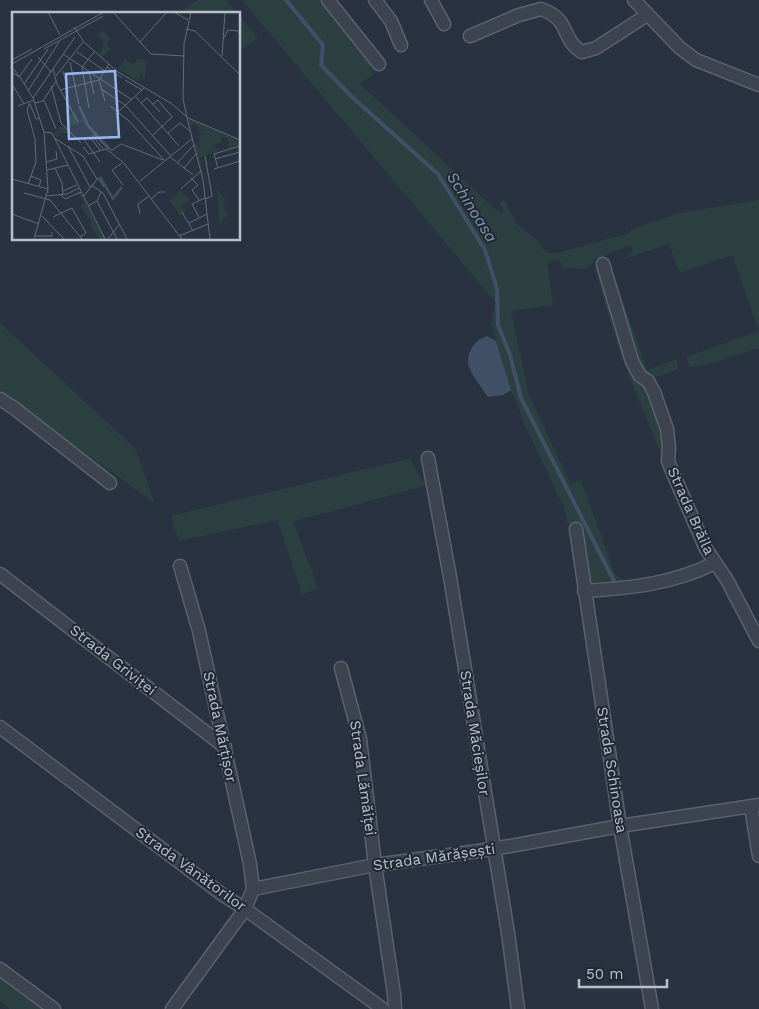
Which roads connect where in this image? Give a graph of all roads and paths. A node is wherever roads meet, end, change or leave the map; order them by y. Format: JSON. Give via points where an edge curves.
{"nodes":[{"id":1,"x":328,"y":0,"type":"edge"},
{"id":2,"x":375,"y":0,"type":"edge"},
{"id":3,"x":431,"y":0,"type":"edge"},
{"id":4,"x":634,"y":0,"type":"edge"},
{"id":5,"x":540,"y":5,"type":"edge"},
{"id":6,"x":647,"y":15,"type":"junction"},
{"id":7,"x":444,"y":24,"type":"dead end"},
{"id":8,"x":470,"y":36,"type":"dead end"},
{"id":9,"x":401,"y":45,"type":"dead end"},
{"id":10,"x":379,"y":64,"type":"dead end"},
{"id":11,"x":759,"y":85,"type":"edge"},
{"id":12,"x":603,"y":264,"type":"dead end"},
{"id":13,"x":0,"y":399,"type":"edge"},
{"id":14,"x":428,"y":458,"type":"dead end"},
{"id":15,"x":110,"y":483,"type":"dead end"},
{"id":16,"x":576,"y":529,"type":"dead end"},
{"id":17,"x":715,"y":563,"type":"junction"},
{"id":18,"x":180,"y":566,"type":"dead end"},
{"id":19,"x":0,"y":574,"type":"edge"},
{"id":20,"x":584,"y":591,"type":"junction"},
{"id":21,"x":759,"y":641,"type":"edge"},
{"id":22,"x":341,"y":668,"type":"dead end"},
{"id":23,"x":0,"y":728,"type":"edge"},
{"id":24,"x":225,"y":747,"type":"junction"},
{"id":25,"x":755,"y":806,"type":"edge"},
{"id":26,"x":620,"y":826,"type":"junction"},
{"id":27,"x":493,"y":849,"type":"junction"},
{"id":28,"x":759,"y":856,"type":"edge"},
{"id":29,"x":375,"y":866,"type":"junction"},
{"id":30,"x":254,"y":889,"type":"junction"},
{"id":31,"x":245,"y":909,"type":"junction"},
{"id":32,"x":0,"y":969,"type":"edge"},
{"id":33,"x":54,"y":1009,"type":"edge"},
{"id":34,"x":172,"y":1009,"type":"edge"},
{"id":35,"x":383,"y":1009,"type":"edge"},
{"id":36,"x":395,"y":1009,"type":"edge"},
{"id":37,"x":518,"y":1009,"type":"edge"},
{"id":38,"x":652,"y":1009,"type":"edge"}],
"edges":[{"from":1,"to":10,"type":"street"},
{"from":2,"to":9,"type":"street"},
{"from":3,"to":7,"type":"street"},
{"from":4,"to":6,"type":"street"},
{"from":5,"to":6,"type":"street","via":[[557,17],[570,41],[582,52],[596,48]]},
{"from":5,"to":8,"type":"street"},
{"from":6,"to":11,"type":"street","via":[[696,60]]},
{"from":12,"to":17,"type":"street","name":"Strada Brăila","via":[[632,361],[654,392],[667,429],[668,461]]},
{"from":13,"to":15,"type":"street"},
{"from":14,"to":27,"type":"street","name":"Strada Măcieșilor"},
{"from":16,"to":20,"type":"street","name":"Strada Schinoasa"},
{"from":17,"to":20,"type":"street","via":[[665,582],[635,588]]},
{"from":17,"to":21,"type":"street","name":"Strada Brăila"},
{"from":18,"to":24,"type":"street","name":"Strada Mărțișor","via":[[199,631]]},
{"from":19,"to":24,"type":"street","name":"Strada Griviței"},
{"from":20,"to":26,"type":"street","name":"Strada Schinoasa"},
{"from":22,"to":29,"type":"street","name":"Strada Lămăiței","via":[[360,739]]},
{"from":23,"to":31,"type":"street","name":"Strada Vânătorilor"},
{"from":24,"to":30,"type":"street","name":"Strada Mărțișor"},
{"from":25,"to":26,"type":"street","name":"Strada Mărășești"},
{"from":25,"to":28,"type":"street"},
{"from":26,"to":27,"type":"street","name":"Strada Mărășești"},
{"from":26,"to":38,"type":"street","name":"Strada Schinoasa"},
{"from":27,"to":29,"type":"street","name":"Strada Mărășești"},
{"from":27,"to":37,"type":"street","name":"Strada Măcieșilor"},
{"from":29,"to":30,"type":"street","name":"Strada Mărășești"},
{"from":29,"to":36,"type":"street","name":"Strada Lămăiței"},
{"from":30,"to":31,"type":"street"},
{"from":31,"to":34,"type":"street"},
{"from":31,"to":35,"type":"street","name":"Strada Vânătorilor"},
{"from":32,"to":33,"type":"street"}]}
